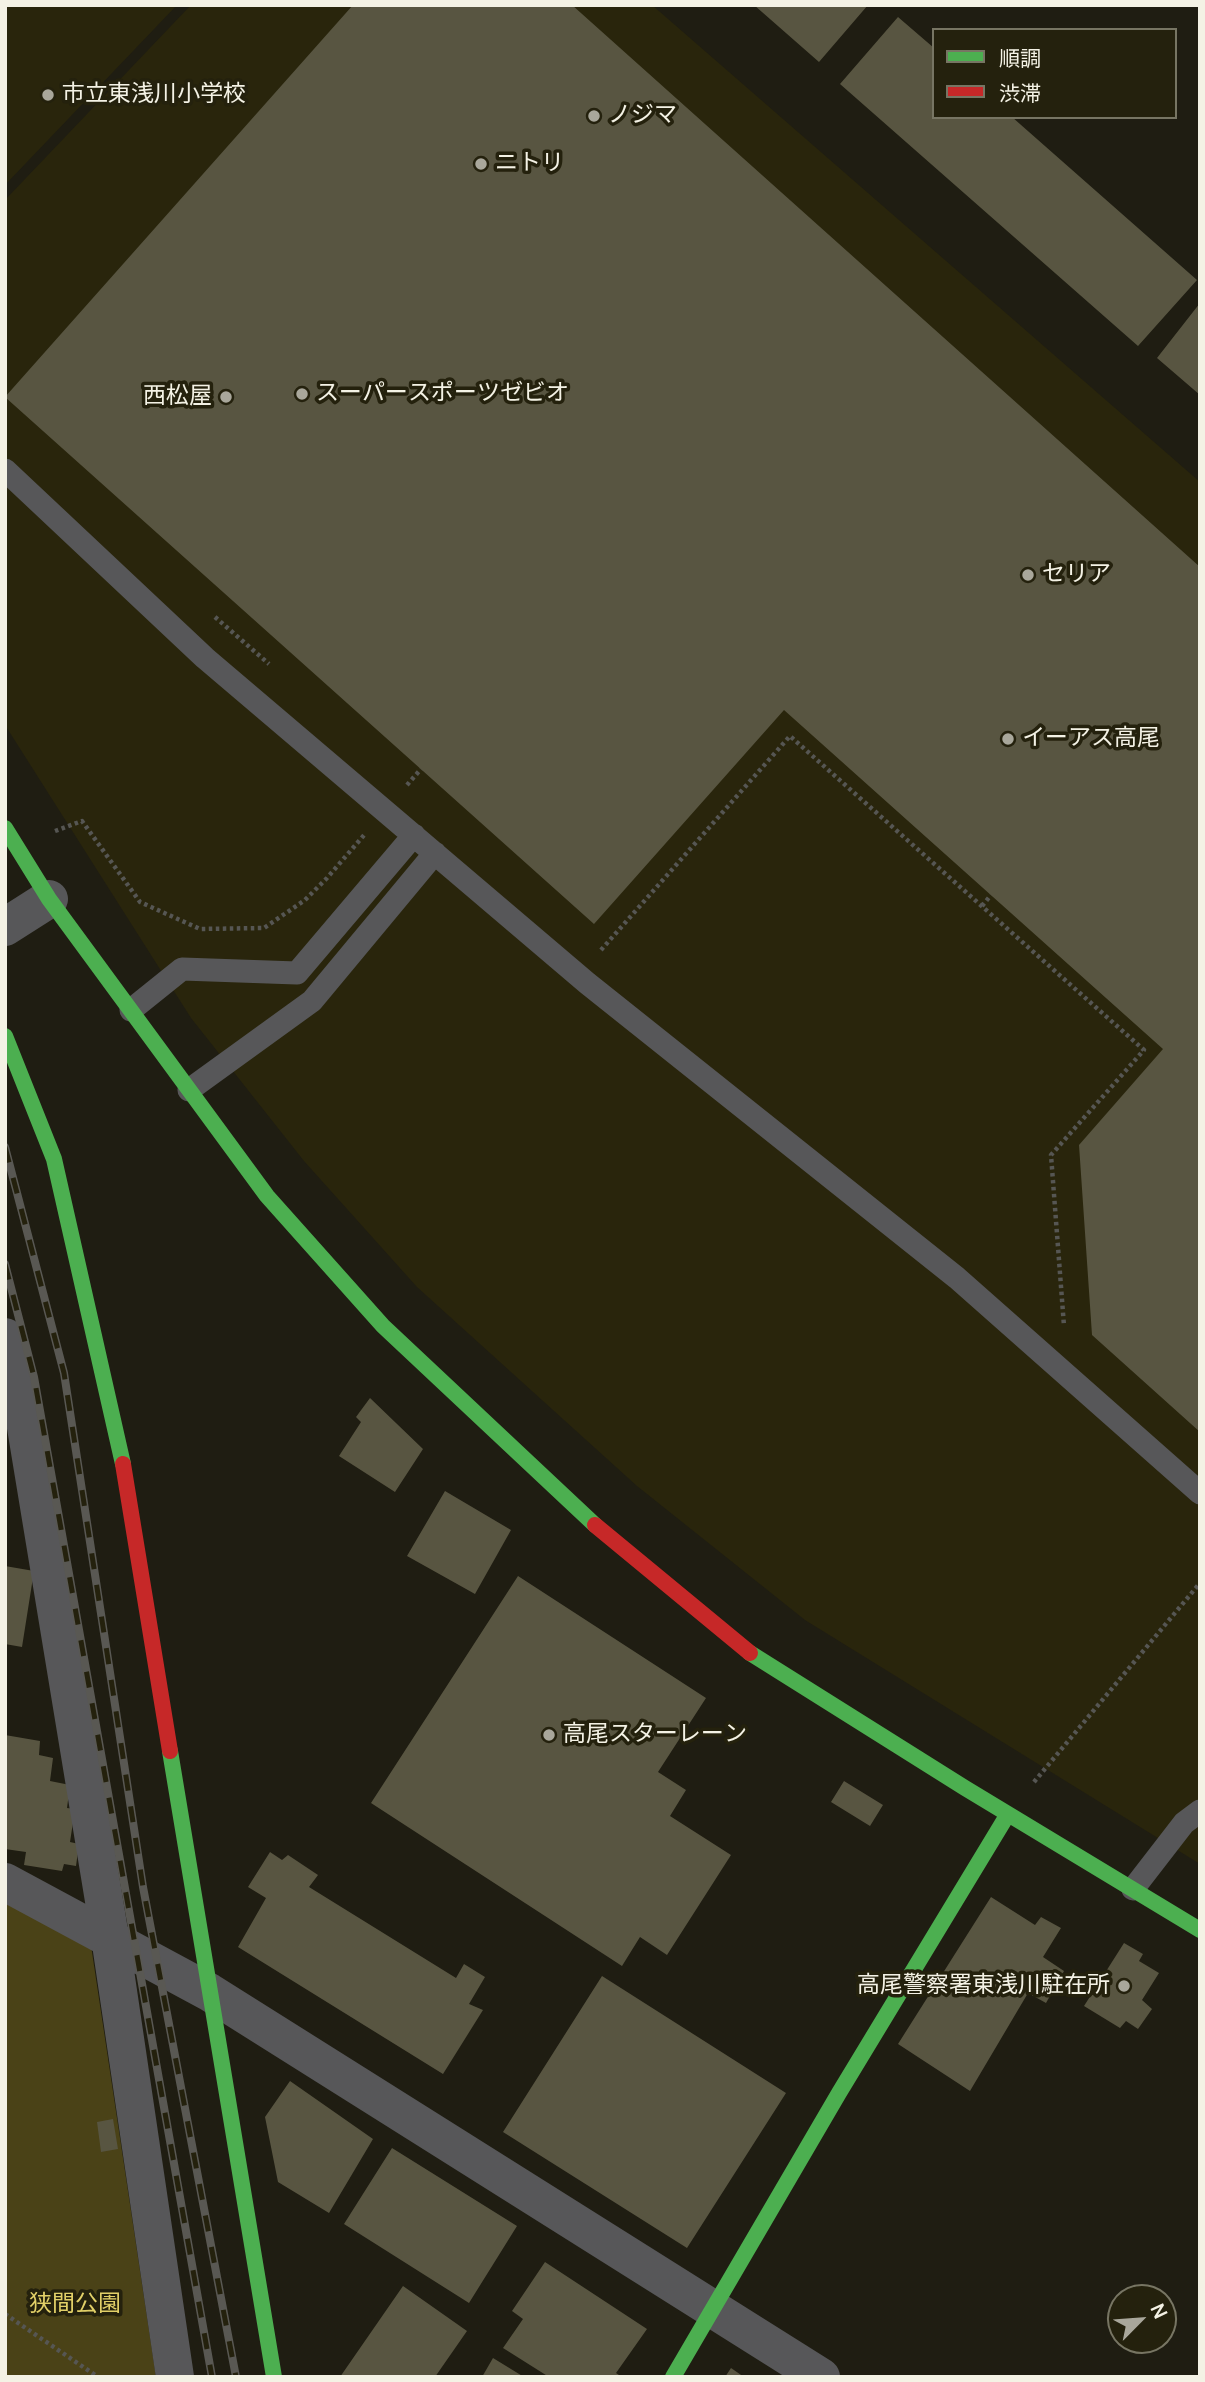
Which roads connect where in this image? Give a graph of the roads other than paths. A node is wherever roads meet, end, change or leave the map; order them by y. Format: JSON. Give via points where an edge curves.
{"nodes":[{"id":1,"x":5,"y":470,"type":"edge"},
{"id":2,"x":5,"y":828,"type":"edge"},
{"id":3,"x":414,"y":835,"type":"junction"},
{"id":4,"x":435,"y":853,"type":"junction"},
{"id":5,"x":49,"y":899,"type":"junction"},
{"id":6,"x":5,"y":927,"type":"edge"},
{"id":7,"x":131,"y":1010,"type":"junction"},
{"id":8,"x":5,"y":1036,"type":"edge"},
{"id":9,"x":189,"y":1090,"type":"junction"},
{"id":10,"x":5,"y":1337,"type":"edge"},
{"id":11,"x":1200,"y":1493,"type":"edge"},
{"id":12,"x":1200,"y":1811,"type":"edge"},
{"id":13,"x":1008,"y":1814,"type":"junction"},
{"id":14,"x":5,"y":1882,"type":"edge"},
{"id":15,"x":1133,"y":1889,"type":"junction"},
{"id":16,"x":1200,"y":1930,"type":"edge"},
{"id":17,"x":110,"y":1937,"type":"junction"},
{"id":18,"x":209,"y":1992,"type":"junction"},
{"id":19,"x":714,"y":2308,"type":"junction"},
{"id":20,"x":175,"y":2377,"type":"edge"},
{"id":21,"x":274,"y":2377,"type":"edge"},
{"id":22,"x":673,"y":2377,"type":"edge"},
{"id":23,"x":821,"y":2377,"type":"edge"}],
"edges":[{"from":1,"to":3,"type":"lane","via":[[205,658]]},
{"from":2,"to":5,"type":"street"},
{"from":3,"to":4,"type":"lane"},
{"from":3,"to":7,"type":"lane","via":[[298,973],[182,969]]},
{"from":4,"to":9,"type":"lane","via":[[312,1001]]},
{"from":4,"to":11,"type":"lane","via":[[587,983],[957,1278]]},
{"from":5,"to":6,"type":"street"},
{"from":5,"to":7,"type":"street"},
{"from":7,"to":9,"type":"street"},
{"from":8,"to":18,"type":"street","via":[[54,1159],[120,1446]]},
{"from":9,"to":13,"type":"street","via":[[267,1196],[383,1326],[604,1534],[755,1657]]},
{"from":10,"to":17,"type":"street","via":[[20,1391]]},
{"from":12,"to":15,"type":"lane","via":[[1184,1823]]},
{"from":13,"to":15,"type":"street"},
{"from":13,"to":19,"type":"street"},
{"from":14,"to":17,"type":"street"},
{"from":15,"to":16,"type":"street"},
{"from":17,"to":18,"type":"street"},
{"from":17,"to":20,"type":"street"},
{"from":18,"to":19,"type":"street"},
{"from":18,"to":21,"type":"street"},
{"from":19,"to":22,"type":"street"},
{"from":19,"to":23,"type":"street"}]}
